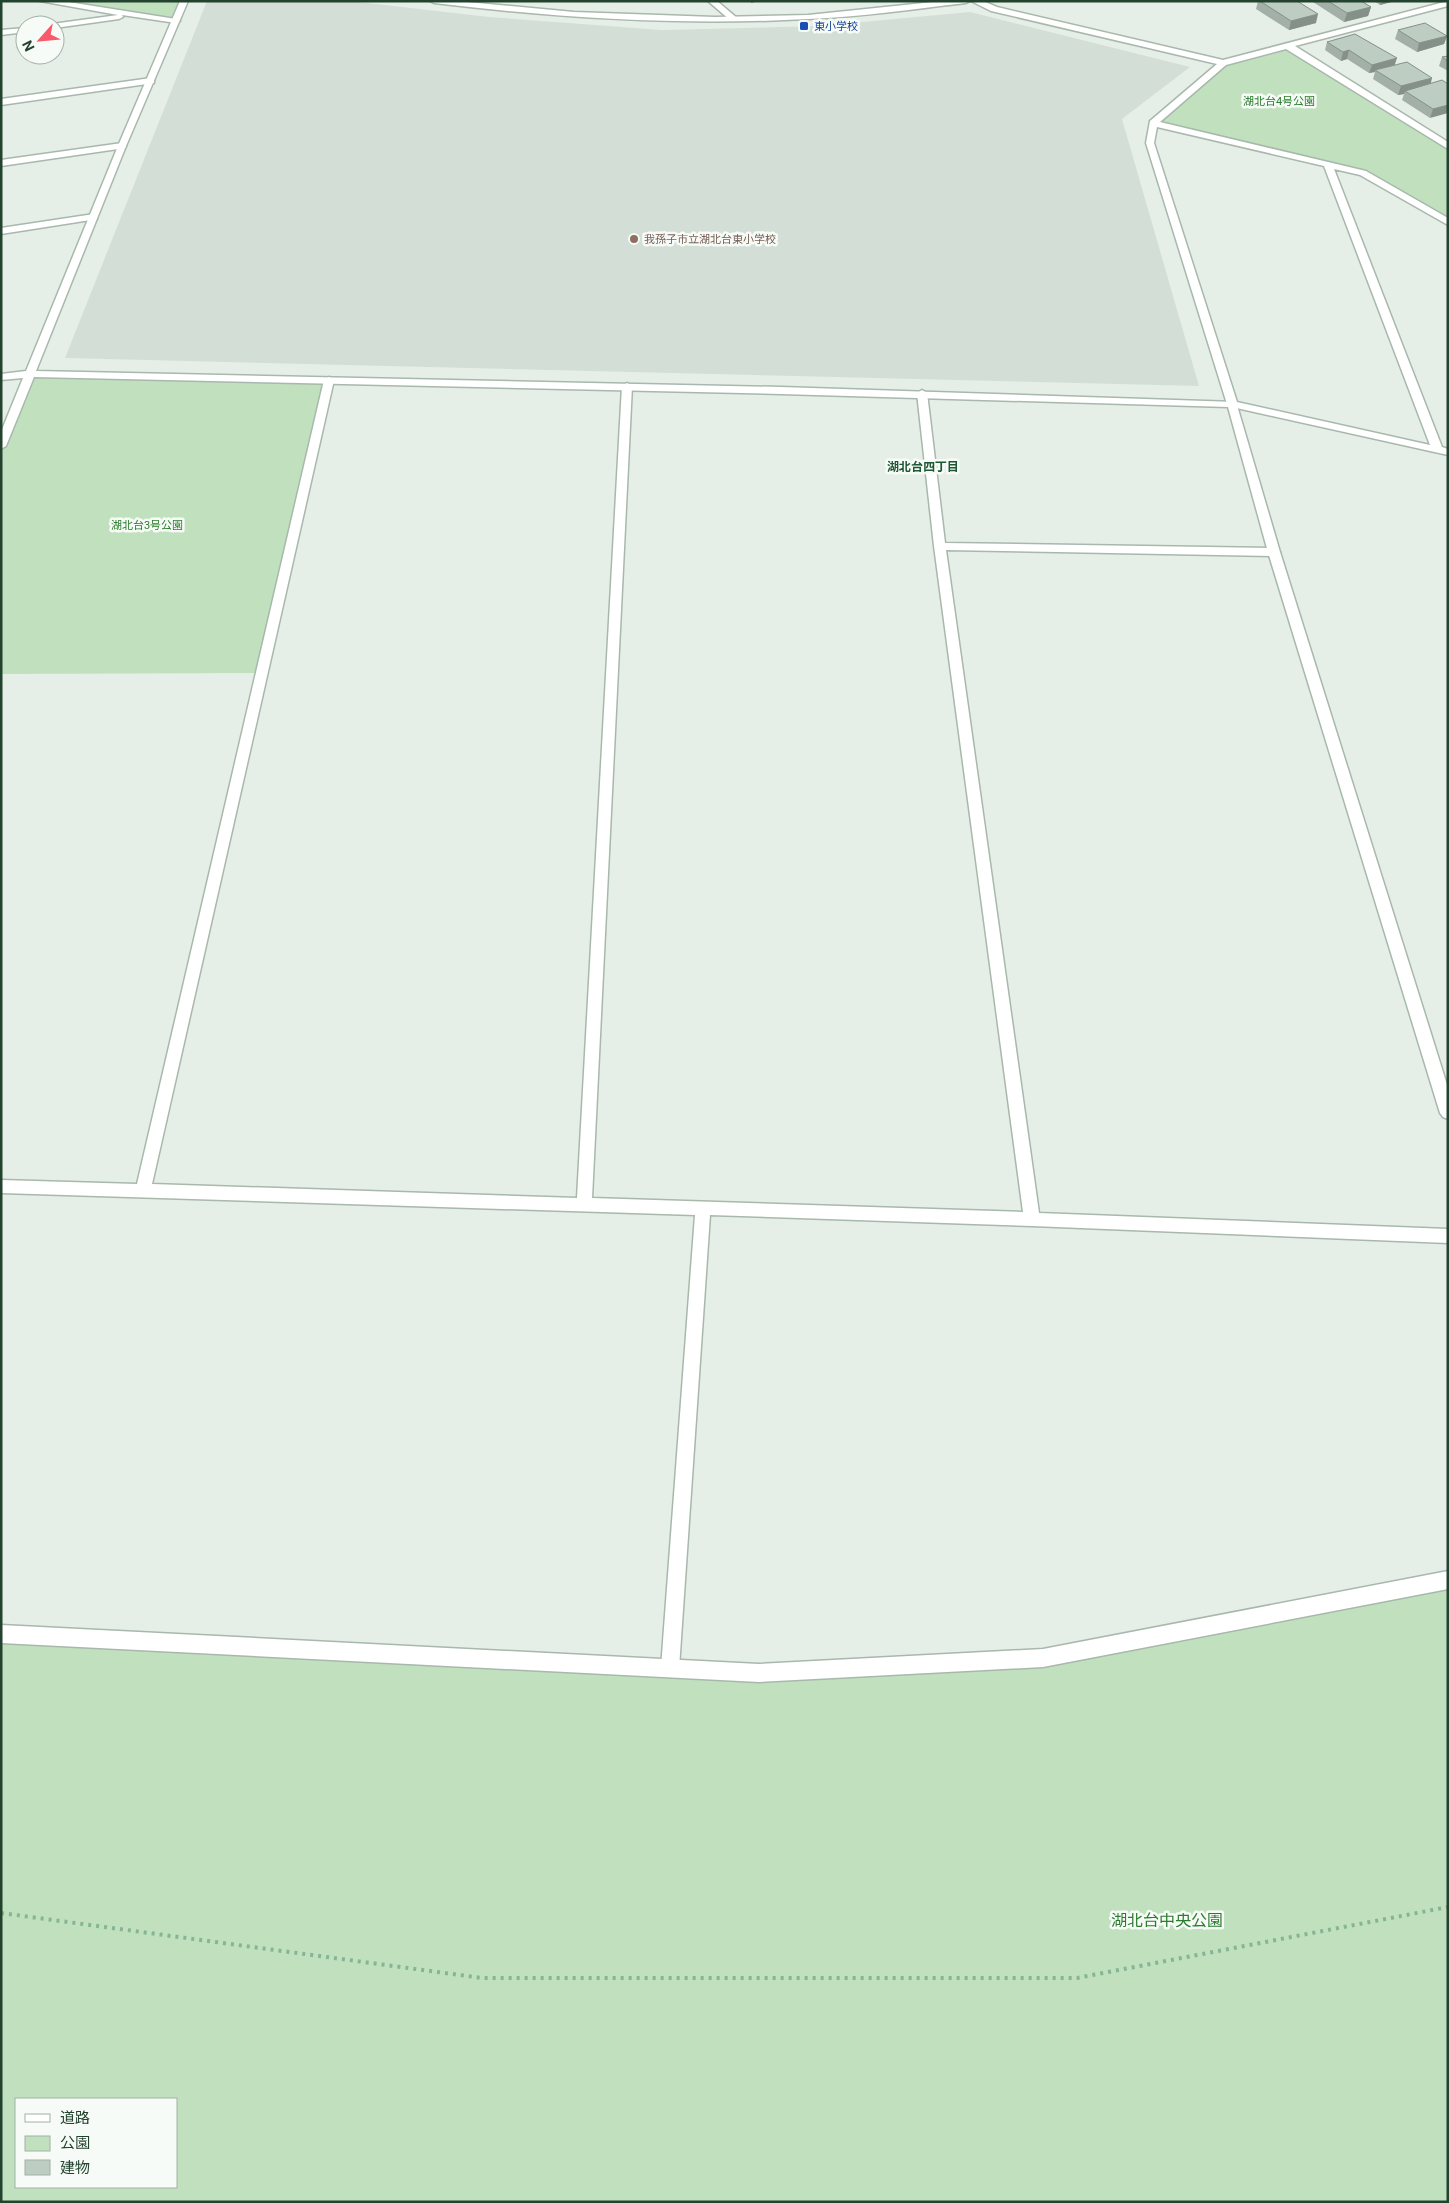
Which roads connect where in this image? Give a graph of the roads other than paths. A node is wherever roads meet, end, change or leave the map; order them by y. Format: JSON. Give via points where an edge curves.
{"nodes":[{"id":1,"x":44,"y":1,"type":"edge"},
{"id":2,"x":184,"y":1,"type":"edge"},
{"id":3,"x":434,"y":1,"type":"edge"},
{"id":4,"x":712,"y":1,"type":"edge"},
{"id":5,"x":966,"y":1,"type":"edge"},
{"id":6,"x":976,"y":1,"type":"edge"},
{"id":7,"x":949,"y":2,"type":"edge"},
{"id":8,"x":1448,"y":3,"type":"edge"},
{"id":9,"x":138,"y":15,"type":"junction"},
{"id":10,"x":733,"y":18,"type":"junction"},
{"id":11,"x":176,"y":21,"type":"junction"},
{"id":12,"x":65,"y":25,"type":"edge"},
{"id":13,"x":15,"y":31,"type":"edge"},
{"id":14,"x":1,"y":33,"type":"edge"},
{"id":15,"x":1288,"y":46,"type":"junction"},
{"id":16,"x":1223,"y":63,"type":"junction"},
{"id":17,"x":151,"y":81,"type":"junction"},
{"id":18,"x":1,"y":102,"type":"edge"},
{"id":19,"x":1153,"y":122,"type":"junction"},
{"id":20,"x":122,"y":146,"type":"junction"},
{"id":21,"x":1448,"y":146,"type":"edge"},
{"id":22,"x":1,"y":163,"type":"edge"},
{"id":23,"x":1328,"y":166,"type":"junction"},
{"id":24,"x":94,"y":217,"type":"junction"},
{"id":25,"x":1448,"y":222,"type":"edge"},
{"id":26,"x":1,"y":231,"type":"edge"},
{"id":27,"x":31,"y":374,"type":"junction"},
{"id":28,"x":1,"y":377,"type":"edge"},
{"id":29,"x":329,"y":380,"type":"junction"},
{"id":30,"x":627,"y":386,"type":"junction"},
{"id":31,"x":922,"y":393,"type":"junction"},
{"id":32,"x":1232,"y":404,"type":"junction"},
{"id":33,"x":1,"y":446,"type":"edge"},
{"id":34,"x":1443,"y":451,"type":"edge"},
{"id":35,"x":940,"y":546,"type":"junction"},
{"id":36,"x":1274,"y":552,"type":"junction"},
{"id":37,"x":1448,"y":1113,"type":"edge"},
{"id":38,"x":1,"y":1186,"type":"edge"},
{"id":39,"x":143,"y":1190,"type":"junction"},
{"id":40,"x":584,"y":1206,"type":"junction"},
{"id":41,"x":702,"y":1209,"type":"junction"},
{"id":42,"x":1032,"y":1219,"type":"junction"},
{"id":43,"x":1448,"y":1236,"type":"edge"},
{"id":44,"x":1448,"y":1580,"type":"edge"},
{"id":45,"x":1,"y":1634,"type":"edge"},
{"id":46,"x":670,"y":1668,"type":"junction"}],
"edges":[{"from":1,"to":9,"type":"street"},
{"from":2,"to":11,"type":"street"},
{"from":3,"to":10,"type":"street","via":[[590,15]]},
{"from":4,"to":10,"type":"street"},
{"from":5,"to":7,"type":"street"},
{"from":6,"to":16,"type":"street","via":[[994,9]]},
{"from":7,"to":10,"type":"street","via":[[807,17]]},
{"from":8,"to":15,"type":"street","via":[[1435,10]]},
{"from":9,"to":11,"type":"street"},
{"from":9,"to":12,"type":"street"},
{"from":11,"to":17,"type":"street"},
{"from":13,"to":14,"type":"street"},
{"from":15,"to":16,"type":"street"},
{"from":15,"to":21,"type":"street"},
{"from":16,"to":19,"type":"street"},
{"from":17,"to":18,"type":"street"},
{"from":17,"to":20,"type":"street"},
{"from":19,"to":23,"type":"street"},
{"from":19,"to":32,"type":"street","via":[[1150,143]]},
{"from":20,"to":22,"type":"street"},
{"from":20,"to":24,"type":"street"},
{"from":23,"to":25,"type":"street","via":[[1362,173]]},
{"from":23,"to":34,"type":"street"},
{"from":24,"to":26,"type":"street"},
{"from":24,"to":27,"type":"street"},
{"from":27,"to":28,"type":"street"},
{"from":27,"to":29,"type":"street"},
{"from":27,"to":33,"type":"street"},
{"from":29,"to":30,"type":"street"},
{"from":29,"to":39,"type":"street"},
{"from":30,"to":31,"type":"street"},
{"from":30,"to":40,"type":"street"},
{"from":31,"to":32,"type":"street"},
{"from":31,"to":35,"type":"street"},
{"from":32,"to":34,"type":"street"},
{"from":32,"to":36,"type":"street"},
{"from":35,"to":36,"type":"street"},
{"from":35,"to":42,"type":"street"},
{"from":36,"to":37,"type":"street"},
{"from":38,"to":39,"type":"street"},
{"from":39,"to":40,"type":"street"},
{"from":40,"to":41,"type":"street"},
{"from":41,"to":42,"type":"street"},
{"from":41,"to":46,"type":"street"},
{"from":42,"to":43,"type":"street"},
{"from":44,"to":46,"type":"street","via":[[1044,1658],[758,1673]]},
{"from":45,"to":46,"type":"street"}]}
